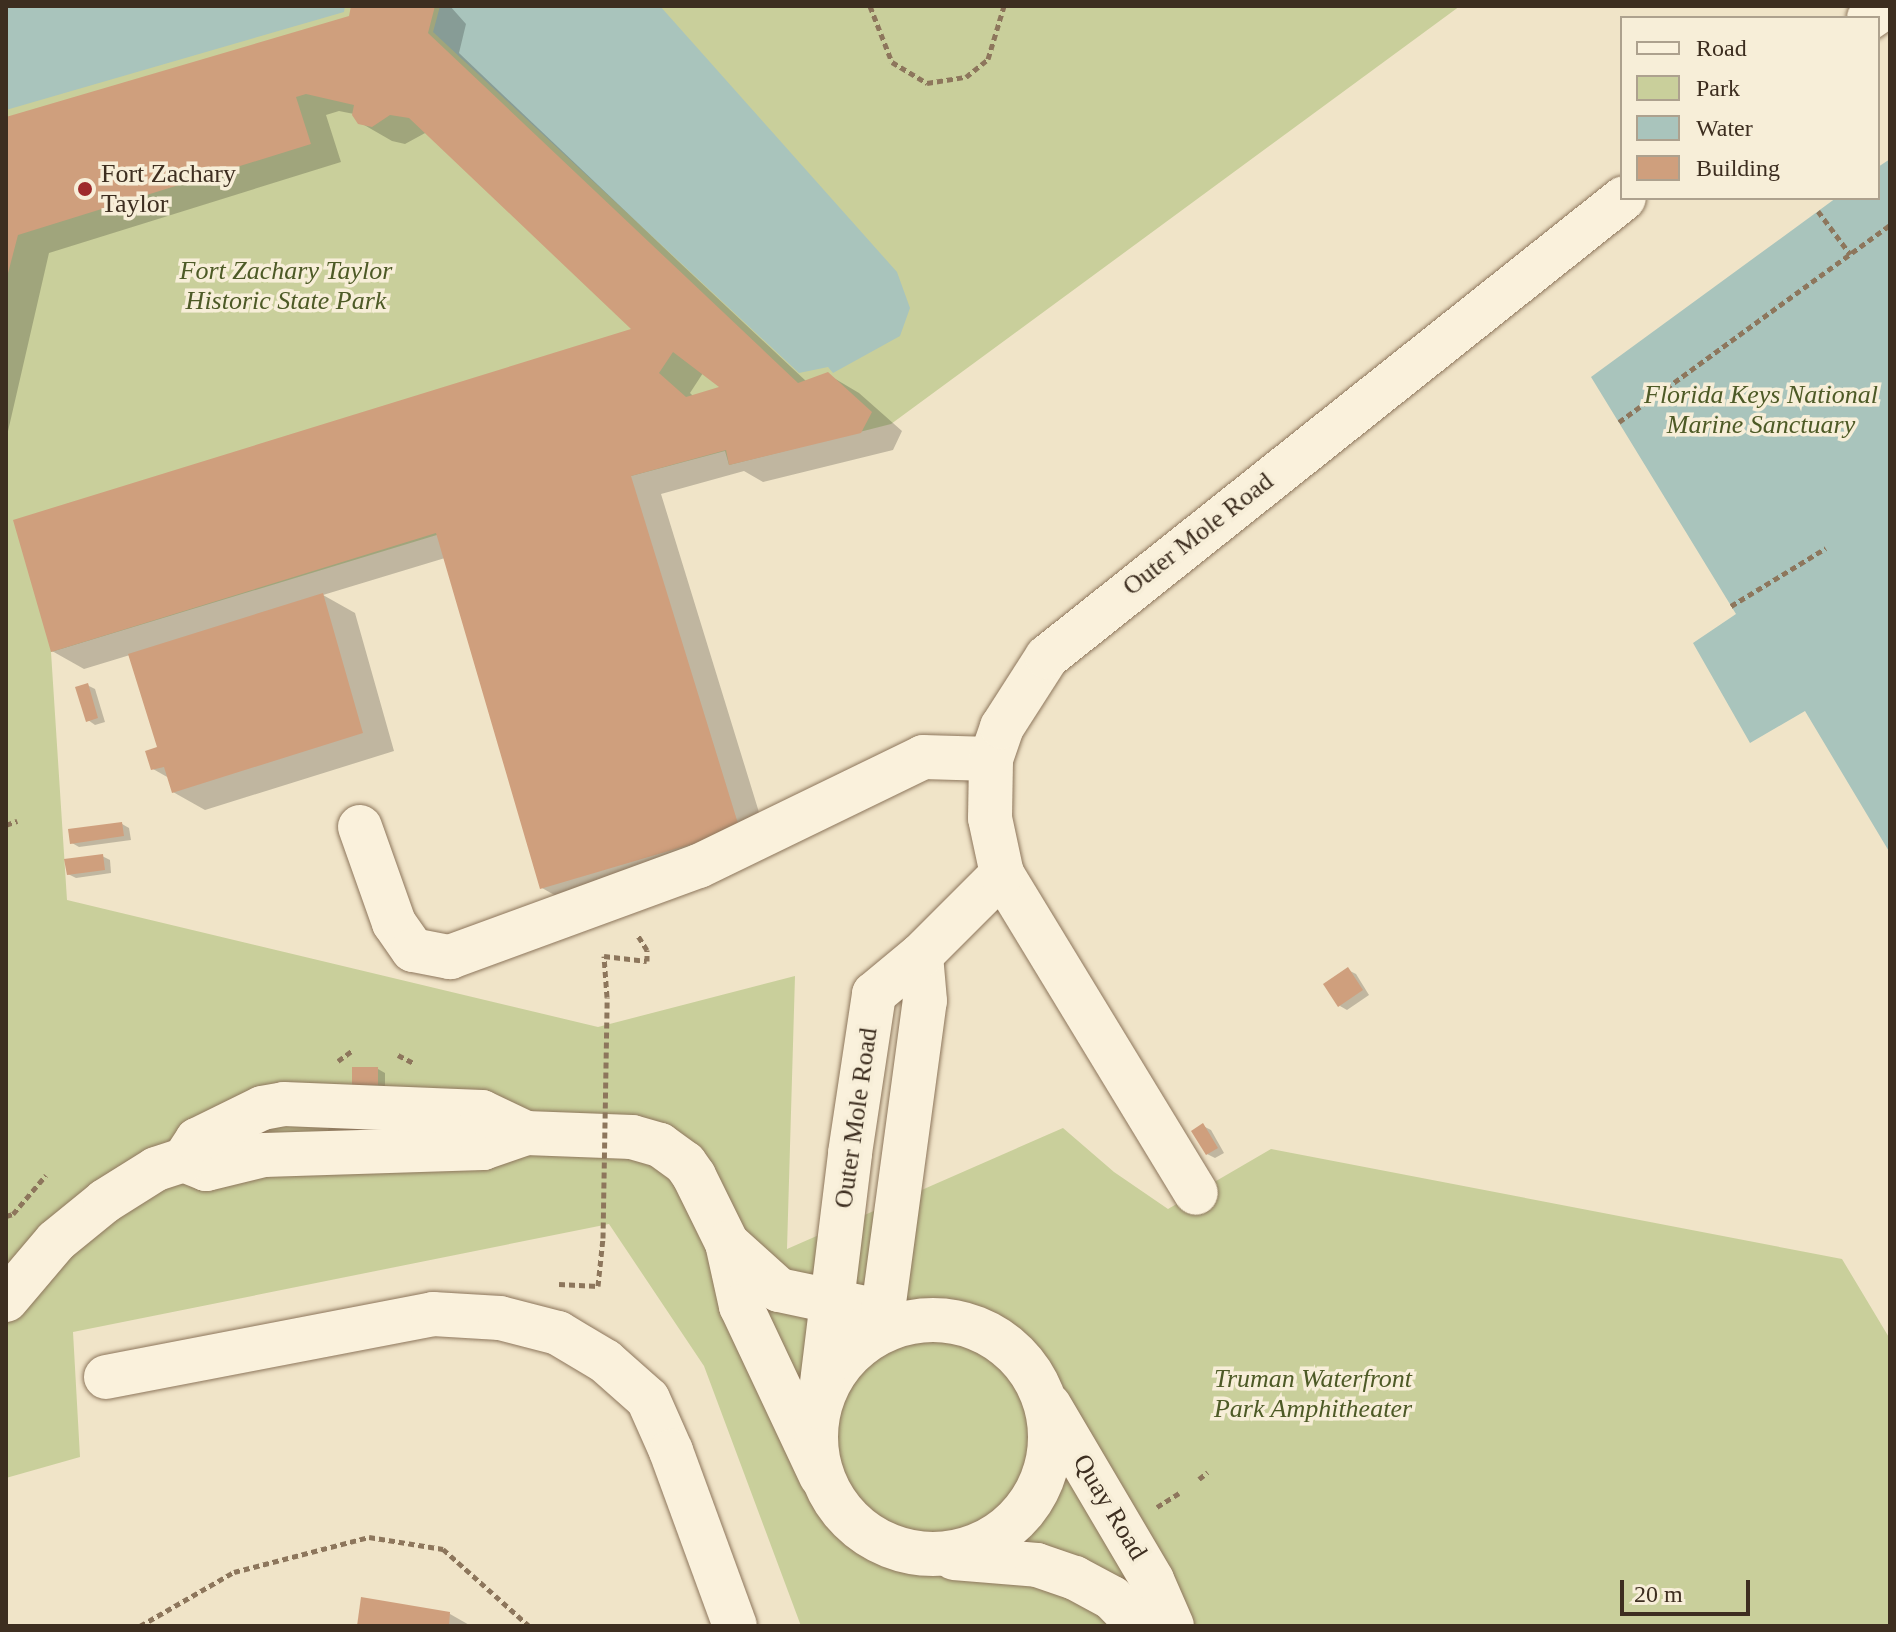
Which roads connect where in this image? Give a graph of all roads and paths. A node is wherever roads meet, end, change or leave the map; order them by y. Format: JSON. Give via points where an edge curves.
{"nodes":[{"id":1,"x":870,"y":6,"type":"edge"},
{"id":2,"x":1004,"y":6,"type":"edge"},
{"id":3,"x":1621,"y":200,"type":"edge"},
{"id":4,"x":1818,"y":211,"type":"dead end"},
{"id":5,"x":1890,"y":225,"type":"edge"},
{"id":6,"x":1850,"y":254,"type":"junction"},
{"id":7,"x":1659,"y":393,"type":"junction"},
{"id":8,"x":1650,"y":400,"type":"dead end"},
{"id":9,"x":1619,"y":422,"type":"dead end"},
{"id":10,"x":1826,"y":548,"type":"dead end"},
{"id":11,"x":1731,"y":606,"type":"dead end"},
{"id":12,"x":991,"y":759,"type":"junction"},
{"id":13,"x":17,"y":821,"type":"dead end"},
{"id":14,"x":6,"y":825,"type":"edge"},
{"id":15,"x":360,"y":827,"type":"dead end"},
{"id":16,"x":1002,"y":874,"type":"junction"},
{"id":17,"x":921,"y":955,"type":"junction"},
{"id":18,"x":647,"y":961,"type":"dead end"},
{"id":19,"x":284,"y":1104,"type":"junction"},
{"id":20,"x":526,"y":1133,"type":"junction"},
{"id":21,"x":850,"y":1153,"type":"junction"},
{"id":22,"x":287,"y":1154,"type":"junction"},
{"id":23,"x":903,"y":1159,"type":"junction"},
{"id":24,"x":184,"y":1160,"type":"junction"},
{"id":25,"x":46,"y":1175,"type":"dead end"},
{"id":26,"x":1196,"y":1193,"type":"dead end"},
{"id":27,"x":6,"y":1216,"type":"edge"},
{"id":28,"x":727,"y":1243,"type":"junction"},
{"id":29,"x":557,"y":1284,"type":"dead end"},
{"id":30,"x":6,"y":1300,"type":"edge"},
{"id":31,"x":830,"y":1303,"type":"junction"},
{"id":32,"x":883,"y":1310,"type":"junction"},
{"id":33,"x":949,"y":1320,"type":"junction"},
{"id":34,"x":106,"y":1377,"type":"dead end"},
{"id":35,"x":1041,"y":1392,"type":"junction"},
{"id":36,"x":819,"y":1407,"type":"junction"},
{"id":37,"x":1208,"y":1472,"type":"dead end"},
{"id":38,"x":821,"y":1476,"type":"junction"},
{"id":39,"x":1199,"y":1479,"type":"dead end"},
{"id":40,"x":1179,"y":1493,"type":"dead end"},
{"id":41,"x":1150,"y":1512,"type":"dead end"},
{"id":42,"x":923,"y":1555,"type":"junction"},
{"id":43,"x":140,"y":1626,"type":"edge"},
{"id":44,"x":529,"y":1626,"type":"edge"},
{"id":45,"x":735,"y":1626,"type":"edge"},
{"id":46,"x":1139,"y":1626,"type":"edge"},
{"id":47,"x":1172,"y":1626,"type":"edge"}],
"edges":[{"from":1,"to":2,"type":"path","via":[[892,62],[927,83],[966,77],[988,59]]},
{"from":3,"to":12,"type":"street","name":"Outer Mole Road","via":[[1072,634],[1047,657],[1002,727]]},
{"from":4,"to":6,"type":"path"},
{"from":5,"to":6,"type":"path"},
{"from":6,"to":7,"type":"path"},
{"from":7,"to":8,"type":"path"},
{"from":7,"to":9,"type":"path"},
{"from":10,"to":11,"type":"path"},
{"from":12,"to":15,"type":"street","via":[[937,755],[911,761],[699,866],[450,957],[413,950],[394,923]]},
{"from":12,"to":16,"type":"street","name":"Outer Mole Road","via":[[990,818]]},
{"from":13,"to":14,"type":"path"},
{"from":16,"to":17,"type":"street","name":"Outer Mole Road"},
{"from":16,"to":26,"type":"street"},
{"from":17,"to":21,"type":"street","name":"Outer Mole Road","via":[[874,994]]},
{"from":17,"to":23,"type":"street","name":"Outer Mole Road","via":[[925,1001]]},
{"from":18,"to":29,"type":"path","bridge":true,"via":[[604,956],[604,1208],[598,1286]]},
{"from":19,"to":20,"type":"street","via":[[482,1112]]},
{"from":19,"to":22,"type":"street"},
{"from":19,"to":24,"type":"street","via":[[262,1108],[197,1140]]},
{"from":20,"to":22,"type":"street","via":[[483,1148]]},
{"from":20,"to":28,"type":"street","via":[[632,1137],[660,1145],[694,1176]]},
{"from":21,"to":23,"type":"street"},
{"from":21,"to":31,"type":"street","name":"Outer Mole Road"},
{"from":22,"to":24,"type":"street","via":[[206,1169]]},
{"from":23,"to":32,"type":"street","name":"Outer Mole Road"},
{"from":24,"to":30,"type":"street","via":[[156,1169],[105,1201],[56,1241]]},
{"from":25,"to":27,"type":"path"},
{"from":28,"to":31,"type":"street","via":[[779,1290]]},
{"from":28,"to":38,"type":"street","via":[[741,1306]]},
{"from":31,"to":32,"type":"street"},
{"from":31,"to":36,"type":"street","name":"Outer Mole Road"},
{"from":32,"to":33,"type":"street"},
{"from":33,"to":35,"type":"street","via":[[998,1339],[1019,1357]]},
{"from":33,"to":36,"type":"street","via":[[922,1319],[888,1328],[857,1346],[833,1374]]},
{"from":34,"to":45,"type":"street","via":[[433,1314],[500,1318],[558,1333],[605,1361],[648,1399]]},
{"from":35,"to":42,"type":"street","via":[[1050,1425],[1048,1460],[1017,1520],[989,1541],[958,1553]]},
{"from":35,"to":47,"type":"street","name":"Quay Road","via":[[1152,1580]]},
{"from":36,"to":38,"type":"street","via":[[815,1442]]},
{"from":37,"to":39,"type":"path"},
{"from":38,"to":42,"type":"street","via":[[837,1506],[861,1531],[891,1548]]},
{"from":40,"to":41,"type":"path"},
{"from":42,"to":46,"type":"street","name":"Quay Road","via":[[1050,1569],[1112,1598]]},
{"from":43,"to":44,"type":"path","via":[[234,1572],[369,1537],[443,1549]]}]}
